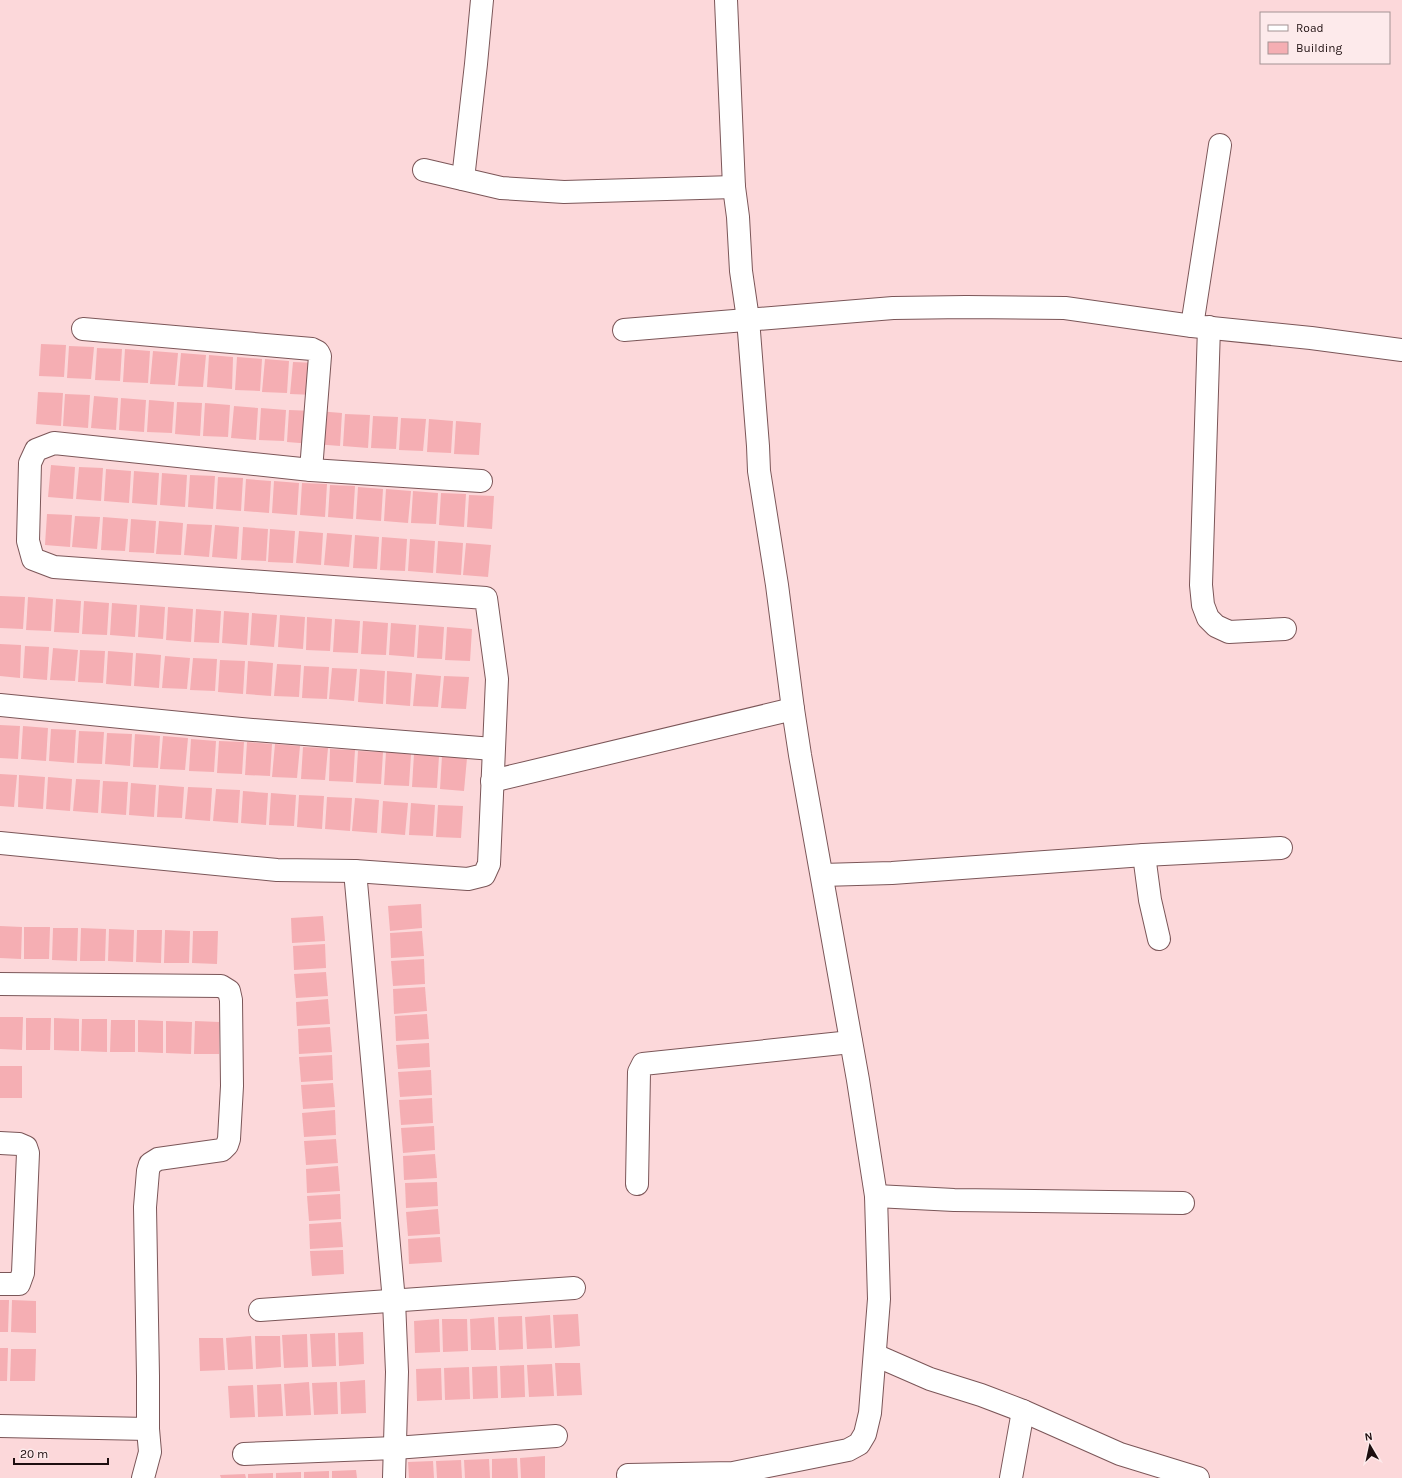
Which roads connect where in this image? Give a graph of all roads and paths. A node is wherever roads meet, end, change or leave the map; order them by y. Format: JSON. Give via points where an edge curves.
{"nodes":[{"id":1,"x":482,"y":0,"type":"edge"},
{"id":2,"x":726,"y":0,"type":"edge"},
{"id":3,"x":1220,"y":145,"type":"dead end"},
{"id":4,"x":424,"y":170,"type":"dead end"},
{"id":5,"x":463,"y":179,"type":"junction"},
{"id":6,"x":734,"y":187,"type":"junction"},
{"id":7,"x":748,"y":319,"type":"junction"},
{"id":8,"x":1200,"y":327,"type":"junction"},
{"id":9,"x":83,"y":329,"type":"dead end"},
{"id":10,"x":624,"y":330,"type":"dead end"},
{"id":11,"x":1402,"y":350,"type":"edge"},
{"id":12,"x":311,"y":470,"type":"junction"},
{"id":13,"x":481,"y":481,"type":"dead end"},
{"id":14,"x":1285,"y":629,"type":"dead end"},
{"id":15,"x":0,"y":705,"type":"edge"},
{"id":16,"x":793,"y":709,"type":"junction"},
{"id":17,"x":493,"y":749,"type":"junction"},
{"id":18,"x":492,"y":781,"type":"junction"},
{"id":19,"x":0,"y":843,"type":"edge"},
{"id":20,"x":1281,"y":848,"type":"dead end"},
{"id":21,"x":1144,"y":855,"type":"junction"},
{"id":22,"x":355,"y":872,"type":"junction"},
{"id":23,"x":822,"y":875,"type":"junction"},
{"id":24,"x":1159,"y":939,"type":"dead end"},
{"id":25,"x":0,"y":984,"type":"edge"},
{"id":26,"x":850,"y":1042,"type":"junction"},
{"id":27,"x":0,"y":1143,"type":"edge"},
{"id":28,"x":638,"y":1184,"type":"dead end"},
{"id":29,"x":876,"y":1196,"type":"junction"},
{"id":30,"x":1183,"y":1203,"type":"dead end"},
{"id":31,"x":0,"y":1284,"type":"edge"},
{"id":32,"x":574,"y":1288,"type":"dead end"},
{"id":33,"x":394,"y":1301,"type":"junction"},
{"id":34,"x":260,"y":1310,"type":"dead end"},
{"id":35,"x":876,"y":1355,"type":"junction"},
{"id":36,"x":1023,"y":1411,"type":"junction"},
{"id":37,"x":0,"y":1426,"type":"edge"},
{"id":38,"x":148,"y":1429,"type":"junction"},
{"id":39,"x":556,"y":1436,"type":"dead end"},
{"id":40,"x":394,"y":1448,"type":"junction"},
{"id":41,"x":244,"y":1454,"type":"dead end"},
{"id":42,"x":628,"y":1475,"type":"dead end"},
{"id":43,"x":143,"y":1478,"type":"edge"},
{"id":44,"x":394,"y":1478,"type":"edge"},
{"id":45,"x":1011,"y":1478,"type":"edge"},
{"id":46,"x":1198,"y":1478,"type":"edge"}],
"edges":[{"from":1,"to":5,"type":"street"},
{"from":2,"to":6,"type":"street"},
{"from":3,"to":8,"type":"street"},
{"from":4,"to":5,"type":"street"},
{"from":5,"to":6,"type":"street","via":[[501,188],[564,192]]},
{"from":6,"to":7,"type":"street"},
{"from":7,"to":8,"type":"street","via":[[893,308],[1065,308]]},
{"from":7,"to":10,"type":"street"},
{"from":7,"to":16,"type":"street","via":[[759,471]]},
{"from":8,"to":11,"type":"street"},
{"from":8,"to":14,"type":"street","via":[[1203,605],[1208,618],[1216,626],[1229,632]]},
{"from":9,"to":12,"type":"street","via":[[312,349],[318,352],[320,356]]},
{"from":12,"to":13,"type":"street"},
{"from":12,"to":17,"type":"street","via":[[54,443],[36,450],[30,463],[28,541],[33,559],[54,566],[486,598],[497,679]]},
{"from":15,"to":17,"type":"street","via":[[241,729]]},
{"from":16,"to":18,"type":"street"},
{"from":16,"to":23,"type":"street"},
{"from":17,"to":18,"type":"street"},
{"from":18,"to":22,"type":"street","via":[[489,864],[484,875],[468,879]]},
{"from":19,"to":22,"type":"street","via":[[277,870]]},
{"from":20,"to":21,"type":"street"},
{"from":21,"to":23,"type":"street","via":[[892,873]]},
{"from":21,"to":24,"type":"street","via":[[1150,900]]},
{"from":22,"to":33,"type":"street"},
{"from":23,"to":26,"type":"street"},
{"from":25,"to":38,"type":"street","via":[[221,986],[229,991],[232,1086],[227,1145],[222,1150],[158,1159],[150,1164],[148,1171],[145,1207]]},
{"from":26,"to":28,"type":"street","via":[[643,1064],[639,1072]]},
{"from":26,"to":29,"type":"street"},
{"from":27,"to":31,"type":"street","via":[[19,1144],[26,1147],[28,1153],[23,1273],[19,1284]]},
{"from":29,"to":30,"type":"street","via":[[954,1200]]},
{"from":29,"to":35,"type":"street","via":[[879,1299]]},
{"from":32,"to":33,"type":"street"},
{"from":33,"to":34,"type":"street"},
{"from":33,"to":40,"type":"street","via":[[397,1372]]},
{"from":35,"to":36,"type":"street","via":[[930,1379]]},
{"from":35,"to":42,"type":"street","via":[[870,1413],[865,1434],[859,1444],[848,1450],[733,1474]]},
{"from":36,"to":45,"type":"street"},
{"from":36,"to":46,"type":"street","via":[[1120,1454]]},
{"from":37,"to":38,"type":"street"},
{"from":38,"to":43,"type":"street","via":[[150,1452]]},
{"from":39,"to":40,"type":"street"},
{"from":40,"to":41,"type":"street"},
{"from":40,"to":44,"type":"street"}]}
